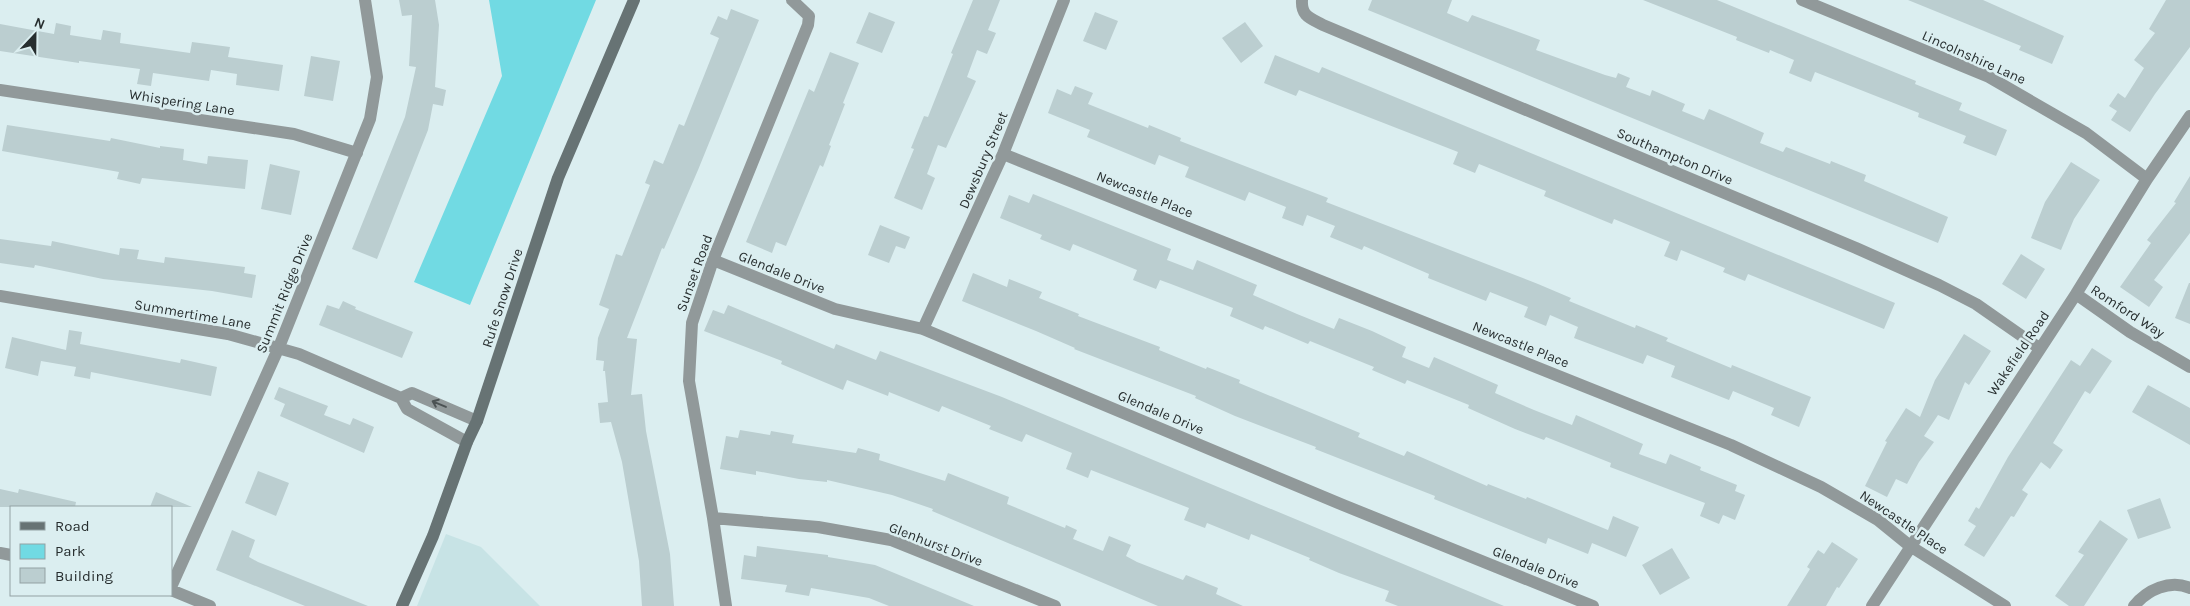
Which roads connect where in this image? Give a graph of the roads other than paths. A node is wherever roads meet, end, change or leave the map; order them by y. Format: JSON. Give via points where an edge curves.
{"nodes":[{"id":1,"x":365,"y":0,"type":"edge"},
{"id":2,"x":634,"y":0,"type":"edge"},
{"id":3,"x":792,"y":0,"type":"edge"},
{"id":4,"x":1064,"y":0,"type":"edge"},
{"id":5,"x":1302,"y":0,"type":"edge"},
{"id":6,"x":1802,"y":0,"type":"edge"},
{"id":7,"x":0,"y":90,"type":"edge"},
{"id":8,"x":2189,"y":121,"type":"edge"},
{"id":9,"x":356,"y":154,"type":"junction"},
{"id":10,"x":1004,"y":154,"type":"junction"},
{"id":11,"x":2147,"y":179,"type":"junction"},
{"id":12,"x":713,"y":260,"type":"junction"},
{"id":13,"x":2076,"y":294,"type":"junction"},
{"id":14,"x":0,"y":296,"type":"edge"},
{"id":15,"x":923,"y":329,"type":"junction"},
{"id":16,"x":279,"y":347,"type":"junction"},
{"id":17,"x":2039,"y":348,"type":"junction"},
{"id":18,"x":2190,"y":367,"type":"edge"},
{"id":19,"x":401,"y":398,"type":"junction"},
{"id":20,"x":477,"y":421,"type":"junction"},
{"id":21,"x":467,"y":442,"type":"junction"},
{"id":22,"x":713,"y":518,"type":"junction"},
{"id":23,"x":1910,"y":546,"type":"junction"},
{"id":24,"x":172,"y":586,"type":"edge"},
{"id":25,"x":172,"y":588,"type":"edge"},
{"id":26,"x":2190,"y":588,"type":"edge"},
{"id":27,"x":210,"y":606,"type":"edge"},
{"id":28,"x":402,"y":606,"type":"edge"},
{"id":29,"x":726,"y":606,"type":"edge"},
{"id":30,"x":1055,"y":606,"type":"edge"},
{"id":31,"x":1593,"y":606,"type":"edge"},
{"id":32,"x":1872,"y":606,"type":"edge"},
{"id":33,"x":2005,"y":606,"type":"edge"},
{"id":34,"x":2134,"y":606,"type":"edge"}],
"edges":[{"from":1,"to":9,"type":"street","name":"Summit Ridge Drive","via":[[377,76],[370,119]]},
{"from":2,"to":20,"type":"main road","name":"Rufe Snow Drive","via":[[558,178]]},
{"from":3,"to":12,"type":"street","name":"Sunset Road","via":[[809,16],[808,26]]},
{"from":4,"to":10,"type":"street","name":"Dewsbury Street"},
{"from":5,"to":17,"type":"street","name":"Southampton Drive","via":[[1301,9],[1305,16],[1323,25],[1939,285],[1976,304]]},
{"from":6,"to":11,"type":"street","name":"Lincolnshire Lane","via":[[1989,77],[2086,133]]},
{"from":7,"to":9,"type":"street","name":"Whispering Lane","via":[[294,134]]},
{"from":8,"to":11,"type":"street","name":"Wakefield Road"},
{"from":9,"to":16,"type":"street","name":"Summit Ridge Drive"},
{"from":10,"to":15,"type":"street","name":"Dewsbury Street"},
{"from":10,"to":23,"type":"street","name":"Newcastle Place","via":[[1731,445],[1821,487],[1878,520]]},
{"from":11,"to":13,"type":"street","name":"Wakefield Road"},
{"from":12,"to":15,"type":"street","name":"Glendale Drive","via":[[835,309]]},
{"from":12,"to":22,"type":"street","name":"Sunset Road","via":[[692,323],[689,380]]},
{"from":13,"to":17,"type":"street","name":"Wakefield Road"},
{"from":13,"to":18,"type":"street","name":"Romford Way","via":[[2130,332]]},
{"from":14,"to":16,"type":"street","name":"Summertime Lane","via":[[228,334]]},
{"from":15,"to":31,"type":"street","name":"Glendale Drive"},
{"from":16,"to":19,"type":"street","name":"Summertime Lane"},
{"from":16,"to":24,"type":"street","name":"Summit Ridge Drive"},
{"from":17,"to":23,"type":"street","name":"Wakefield Road"},
{"from":20,"to":19,"type":"street","name":"Summertime Lane","one_way":true,"via":[[412,393]]},
{"from":19,"to":21,"type":"street","name":"Summertime Lane","via":[[408,410]]},
{"from":20,"to":21,"type":"main road","name":"Rufe Snow Drive"},
{"from":21,"to":28,"type":"main road","name":"Rufe Snow Drive","via":[[433,536]]},
{"from":22,"to":29,"type":"street","name":"Sunset Road"},
{"from":22,"to":30,"type":"street","name":"Glenhurst Drive","via":[[818,527],[891,540]]},
{"from":23,"to":32,"type":"street","name":"Wakefield Road"},
{"from":23,"to":33,"type":"street","name":"Newcastle Place"},
{"from":25,"to":27,"type":"street"},
{"from":26,"to":34,"type":"street","via":[[2167,585],[2139,599]]}]}
